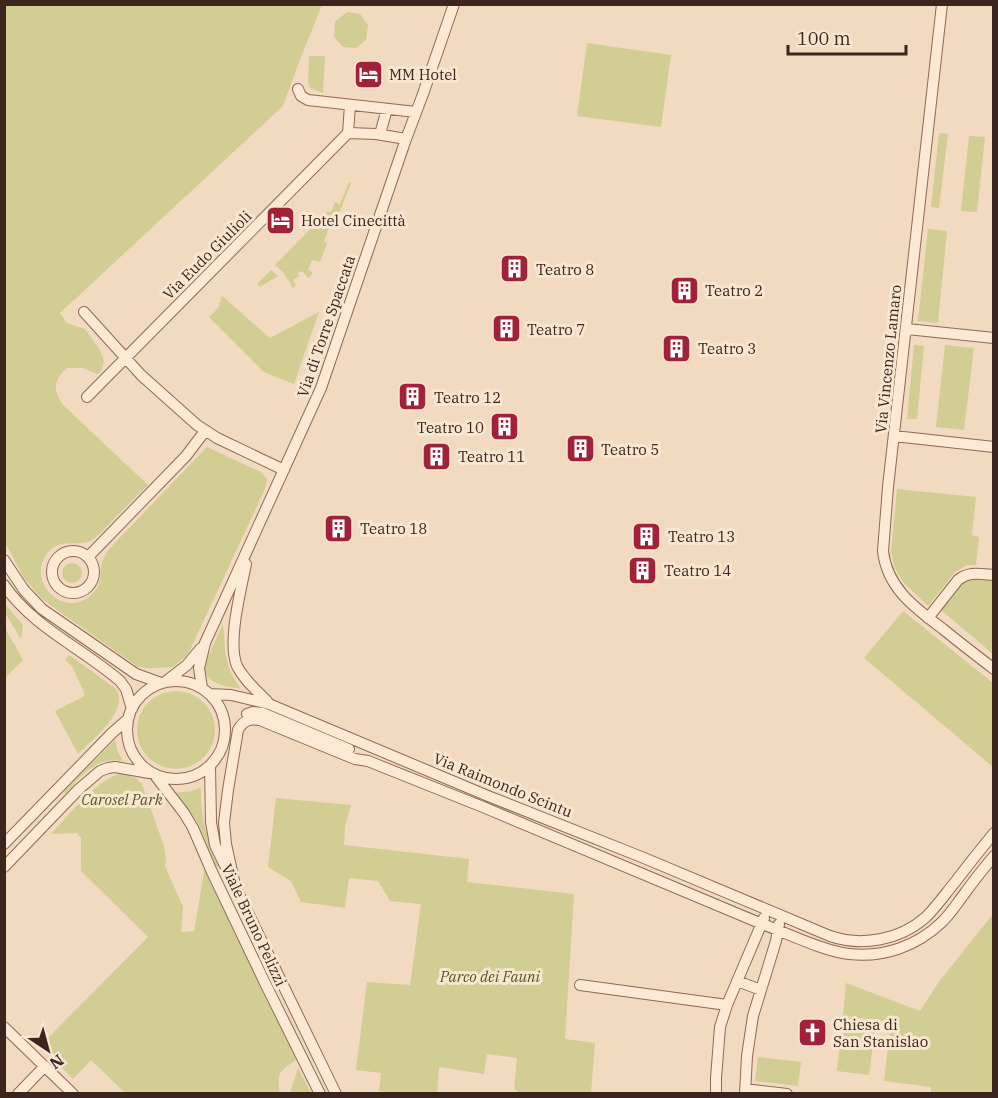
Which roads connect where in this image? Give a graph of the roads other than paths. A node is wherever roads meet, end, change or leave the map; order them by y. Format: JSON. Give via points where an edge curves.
{"nodes":[{"id":1,"x":942,"y":4,"type":"edge"},
{"id":2,"x":452,"y":6,"type":"edge"},
{"id":3,"x":298,"y":89,"type":"dead end"},
{"id":4,"x":350,"y":105,"type":"junction"},
{"id":5,"x":387,"y":109,"type":"junction"},
{"id":6,"x":416,"y":112,"type":"junction"},
{"id":7,"x":348,"y":133,"type":"junction"},
{"id":8,"x":380,"y":134,"type":"junction"},
{"id":9,"x":406,"y":139,"type":"junction"},
{"id":10,"x":84,"y":312,"type":"dead end"},
{"id":11,"x":907,"y":329,"type":"junction"},
{"id":12,"x":993,"y":338,"type":"edge"},
{"id":13,"x":125,"y":358,"type":"junction"},
{"id":14,"x":87,"y":397,"type":"dead end"},
{"id":15,"x":205,"y":431,"type":"junction"},
{"id":16,"x":894,"y":436,"type":"junction"},
{"id":17,"x":993,"y":447,"type":"edge"},
{"id":18,"x":284,"y":471,"type":"junction"},
{"id":19,"x":249,"y":546,"type":"junction"},
{"id":20,"x":88,"y":557,"type":"junction"},
{"id":21,"x":4,"y":560,"type":"edge"},
{"id":22,"x":993,"y":575,"type":"edge"},
{"id":23,"x":4,"y":585,"type":"edge"},
{"id":24,"x":928,"y":618,"type":"junction"},
{"id":25,"x":205,"y":643,"type":"junction"},
{"id":26,"x":993,"y":669,"type":"edge"},
{"id":27,"x":163,"y":683,"type":"junction"},
{"id":28,"x":206,"y":691,"type":"junction"},
{"id":29,"x":269,"y":704,"type":"junction"},
{"id":30,"x":130,"y":714,"type":"junction"},
{"id":31,"x":225,"y":735,"type":"junction"},
{"id":32,"x":368,"y":760,"type":"junction"},
{"id":33,"x":210,"y":766,"type":"junction"},
{"id":34,"x":154,"y":774,"type":"junction"},
{"id":35,"x":210,"y":785,"type":"junction"},
{"id":36,"x":227,"y":795,"type":"junction"},
{"id":37,"x":993,"y":834,"type":"edge"},
{"id":38,"x":4,"y":844,"type":"edge"},
{"id":39,"x":993,"y":856,"type":"edge"},
{"id":40,"x":225,"y":866,"type":"junction"},
{"id":41,"x":4,"y":867,"type":"edge"},
{"id":42,"x":212,"y":872,"type":"junction"},
{"id":43,"x":235,"y":885,"type":"junction"},
{"id":44,"x":767,"y":910,"type":"junction"},
{"id":45,"x":780,"y":915,"type":"junction"},
{"id":46,"x":762,"y":924,"type":"junction"},
{"id":47,"x":777,"y":930,"type":"junction"},
{"id":48,"x":736,"y":981,"type":"junction"},
{"id":49,"x":580,"y":985,"type":"dead end"},
{"id":50,"x":761,"y":990,"type":"junction"},
{"id":51,"x":727,"y":1005,"type":"junction"},
{"id":52,"x":4,"y":1027,"type":"edge"},
{"id":53,"x":45,"y":1066,"type":"junction"},
{"id":54,"x":745,"y":1091,"type":"edge"},
{"id":55,"x":18,"y":1094,"type":"edge"},
{"id":56,"x":73,"y":1094,"type":"edge"},
{"id":57,"x":320,"y":1094,"type":"edge"},
{"id":58,"x":336,"y":1094,"type":"edge"},
{"id":59,"x":716,"y":1094,"type":"edge"},
{"id":60,"x":787,"y":1094,"type":"edge"}],
"edges":[{"from":1,"to":11,"type":"street","name":"Via Vincenzo Lamaro"},
{"from":2,"to":6,"type":"street","name":"Via di Torre Spaccata"},
{"from":3,"to":4,"type":"street","via":[[306,99]]},
{"from":4,"to":5,"type":"street"},
{"from":4,"to":7,"type":"street"},
{"from":5,"to":6,"type":"street"},
{"from":5,"to":8,"type":"street"},
{"from":6,"to":9,"type":"street","name":"Via di Torre Spaccata"},
{"from":7,"to":8,"type":"street"},
{"from":7,"to":13,"type":"street","name":"Via Eudo Giulioli"},
{"from":8,"to":9,"type":"street"},
{"from":9,"to":18,"type":"street","name":"Via di Torre Spaccata","via":[[323,383]]},
{"from":10,"to":13,"type":"street"},
{"from":11,"to":12,"type":"street"},
{"from":11,"to":16,"type":"street","name":"Via Vincenzo Lamaro","via":[[891,419]]},
{"from":13,"to":14,"type":"street","name":"Via Eudo Giulioli"},
{"from":13,"to":15,"type":"street"},
{"from":15,"to":18,"type":"street"},
{"from":15,"to":20,"type":"street","via":[[186,456]]},
{"from":16,"to":17,"type":"street"},
{"from":16,"to":24,"type":"street","name":"Via Vincenzo Lamaro","via":[[883,539],[885,561],[905,598]]},
{"from":18,"to":19,"type":"street","name":"Via di Torre Spaccata"},
{"from":19,"to":25,"type":"street","name":"Via di Torre Spaccata"},
{"from":19,"to":29,"type":"street","via":[[234,656],[244,678]]},
{"from":20,"to":20,"type":"street","via":[[75,551],[56,558],[51,571],[55,585],[66,593],[87,589],[94,577]]},
{"from":21,"to":27,"type":"street","via":[[24,590],[48,614],[136,675]]},
{"from":22,"to":24,"type":"street","via":[[963,576]]},
{"from":23,"to":30,"type":"street","via":[[38,622],[120,681],[126,689]]},
{"from":24,"to":26,"type":"street","name":"Via Vincenzo Lamaro"},
{"from":25,"to":27,"type":"street","name":"Via di Torre Spaccata","via":[[187,665]]},
{"from":25,"to":28,"type":"street","name":"Via di Torre Spaccata","via":[[199,668]]},
{"from":27,"to":28,"type":"street","via":[[184,682]]},
{"from":27,"to":30,"type":"street","via":[[145,692]]},
{"from":28,"to":29,"type":"street","name":"Via Raimondo Scintu"},
{"from":28,"to":31,"type":"street","via":[[222,712]]},
{"from":29,"to":44,"type":"street","name":"Via Raimondo Scintu"},
{"from":30,"to":34,"type":"street","via":[[127,734],[131,750],[140,764]]},
{"from":30,"to":38,"type":"street"},
{"from":31,"to":32,"type":"street","name":"Via Raimondo Scintu","via":[[242,716],[260,712]]},
{"from":31,"to":33,"type":"street","via":[[221,752]]},
{"from":32,"to":36,"type":"street","name":"Via Raimondo Scintu","via":[[355,759],[260,720],[249,720],[238,730]]},
{"from":32,"to":46,"type":"street","name":"Via Raimondo Scintu"},
{"from":33,"to":34,"type":"street","via":[[182,779]]},
{"from":33,"to":35,"type":"street","name":"Viale Bruno Pelizzi"},
{"from":34,"to":41,"type":"street","via":[[115,767],[100,771]]},
{"from":34,"to":42,"type":"street","name":"Viale Bruno Pelizzi","via":[[191,823]]},
{"from":35,"to":36,"type":"street"},
{"from":35,"to":40,"type":"street","name":"Viale Bruno Pelizzi","via":[[212,834]]},
{"from":36,"to":43,"type":"street","name":"Via Raimondo Scintu","via":[[224,830]]},
{"from":37,"to":45,"type":"street","name":"Via Raimondo Scintu","via":[[930,912],[897,934],[877,940],[847,941]]},
{"from":39,"to":47,"type":"street","name":"Via Raimondo Scintu","via":[[943,920],[917,941],[901,948],[875,954],[846,953]]},
{"from":40,"to":42,"type":"street"},
{"from":40,"to":43,"type":"street","name":"Viale Bruno Pelizzi"},
{"from":42,"to":57,"type":"street","name":"Viale Bruno Pelizzi"},
{"from":43,"to":58,"type":"street","name":"Viale Bruno Pelizzi"},
{"from":44,"to":45,"type":"street","name":"Via Raimondo Scintu"},
{"from":44,"to":46,"type":"street"},
{"from":45,"to":47,"type":"street"},
{"from":46,"to":47,"type":"street","name":"Via Raimondo Scintu"},
{"from":46,"to":48,"type":"street"},
{"from":47,"to":50,"type":"street"},
{"from":48,"to":50,"type":"street"},
{"from":48,"to":51,"type":"street"},
{"from":49,"to":51,"type":"street"},
{"from":50,"to":54,"type":"street","via":[[750,1032]]},
{"from":51,"to":59,"type":"street","via":[[720,1027]]},
{"from":52,"to":53,"type":"street"},
{"from":53,"to":55,"type":"street"},
{"from":53,"to":56,"type":"street"},
{"from":54,"to":60,"type":"street"}]}
